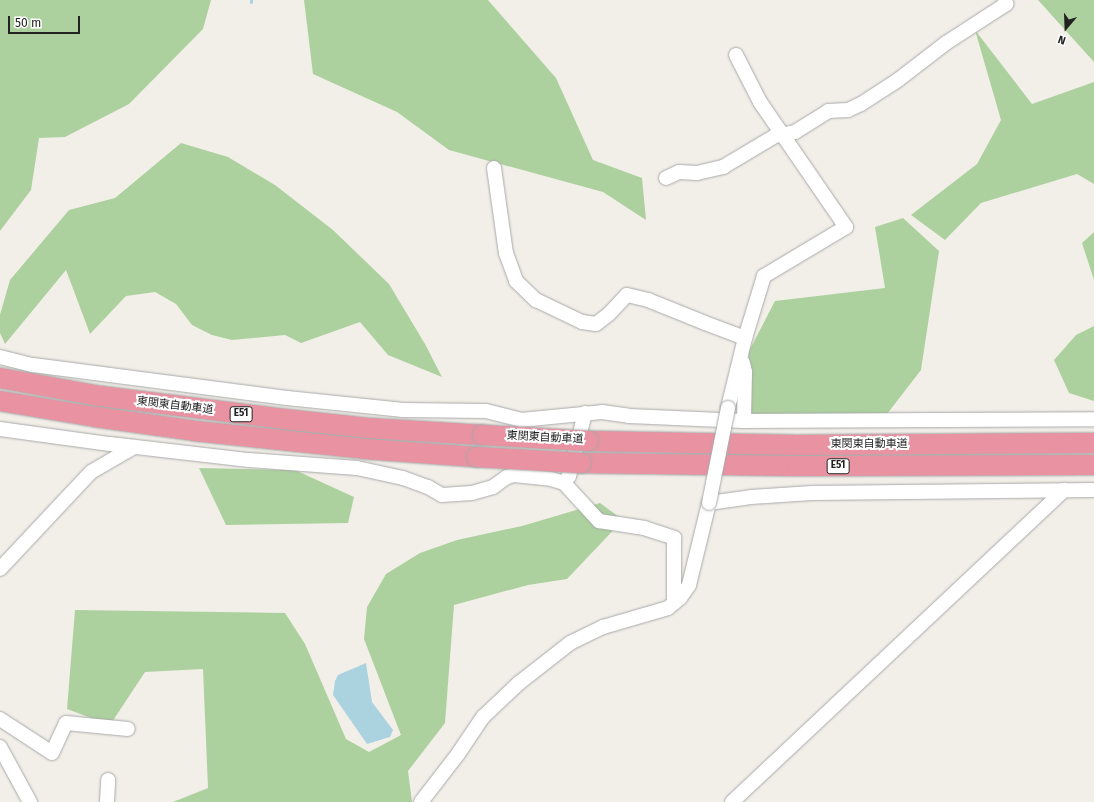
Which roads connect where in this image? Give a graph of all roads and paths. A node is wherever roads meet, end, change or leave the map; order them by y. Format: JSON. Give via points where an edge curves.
{"nodes":[{"id":1,"x":1005,"y":0,"type":"edge"},
{"id":2,"x":736,"y":55,"type":"dead end"},
{"id":3,"x":784,"y":134,"type":"junction"},
{"id":4,"x":494,"y":168,"type":"dead end"},
{"id":5,"x":666,"y":178,"type":"dead end"},
{"id":6,"x":745,"y":338,"type":"junction"},
{"id":7,"x":0,"y":356,"type":"edge"},
{"id":8,"x":741,"y":357,"type":"junction"},
{"id":9,"x":0,"y":378,"type":"edge"},
{"id":10,"x":0,"y":401,"type":"edge"},
{"id":11,"x":585,"y":413,"type":"junction"},
{"id":12,"x":1094,"y":419,"type":"edge"},
{"id":13,"x":744,"y":421,"type":"junction"},
{"id":14,"x":0,"y":429,"type":"edge"},
{"id":15,"x":1094,"y":443,"type":"edge"},
{"id":16,"x":134,"y":447,"type":"junction"},
{"id":17,"x":1094,"y":465,"type":"edge"},
{"id":18,"x":564,"y":483,"type":"junction"},
{"id":19,"x":1064,"y":490,"type":"junction"},
{"id":20,"x":1094,"y":490,"type":"edge"},
{"id":21,"x":709,"y":503,"type":"junction"},
{"id":22,"x":0,"y":569,"type":"edge"},
{"id":23,"x":674,"y":603,"type":"junction"},
{"id":24,"x":0,"y":719,"type":"edge"},
{"id":25,"x":128,"y":729,"type":"dead end"},
{"id":26,"x":1,"y":749,"type":"edge"},
{"id":27,"x":108,"y":780,"type":"dead end"},
{"id":28,"x":30,"y":802,"type":"edge"},
{"id":29,"x":107,"y":802,"type":"edge"},
{"id":30,"x":420,"y":802,"type":"edge"},
{"id":31,"x":732,"y":802,"type":"edge"}],
"edges":[{"from":1,"to":3,"type":"street","via":[[1006,4],[861,104],[848,110],[828,111],[794,132]]},
{"from":2,"to":3,"type":"street","via":[[760,102]]},
{"from":3,"to":5,"type":"street","via":[[775,136],[723,167],[698,173],[679,172]]},
{"from":3,"to":6,"type":"street","via":[[846,227],[764,276]]},
{"from":4,"to":6,"type":"street","via":[[506,253],[516,280],[536,300],[582,322],[596,324],[626,295],[648,300]]},
{"from":6,"to":8,"type":"street"},
{"from":7,"to":11,"type":"street","via":[[33,365],[287,398],[403,410],[486,411],[521,420]]},
{"from":8,"to":13,"type":"street","via":[[745,372]]},
{"from":8,"to":21,"type":"street","bridge":true},
{"from":9,"to":15,"type":"highway","name":"東関東自動車道","number":"E51","bridge":true,"via":[[100,396],[241,414],[368,428],[483,435],[588,441],[796,444]]},
{"from":10,"to":17,"type":"highway","name":"東関東自動車道","number":"E51","bridge":true,"via":[[195,431],[365,449],[477,457],[581,463],[789,466]]},
{"from":11,"to":13,"type":"street"},
{"from":11,"to":18,"type":"street","via":[[569,476]]},
{"from":12,"to":13,"type":"street"},
{"from":14,"to":16,"type":"street"},
{"from":16,"to":18,"type":"street","via":[[249,460],[357,468],[402,478],[446,496],[493,487],[514,475],[529,475]]},
{"from":16,"to":22,"type":"street","via":[[91,472]]},
{"from":18,"to":23,"type":"street","via":[[599,522],[644,528],[674,538]]},
{"from":19,"to":20,"type":"street"},
{"from":19,"to":21,"type":"street","via":[[812,493]]},
{"from":19,"to":31,"type":"street"},
{"from":21,"to":23,"type":"street","via":[[689,585]]},
{"from":23,"to":30,"type":"street","via":[[668,608],[603,627],[570,643],[519,682],[483,717]]},
{"from":24,"to":25,"type":"street","via":[[52,753],[66,723]]},
{"from":26,"to":28,"type":"street"},
{"from":27,"to":29,"type":"street"}]}
